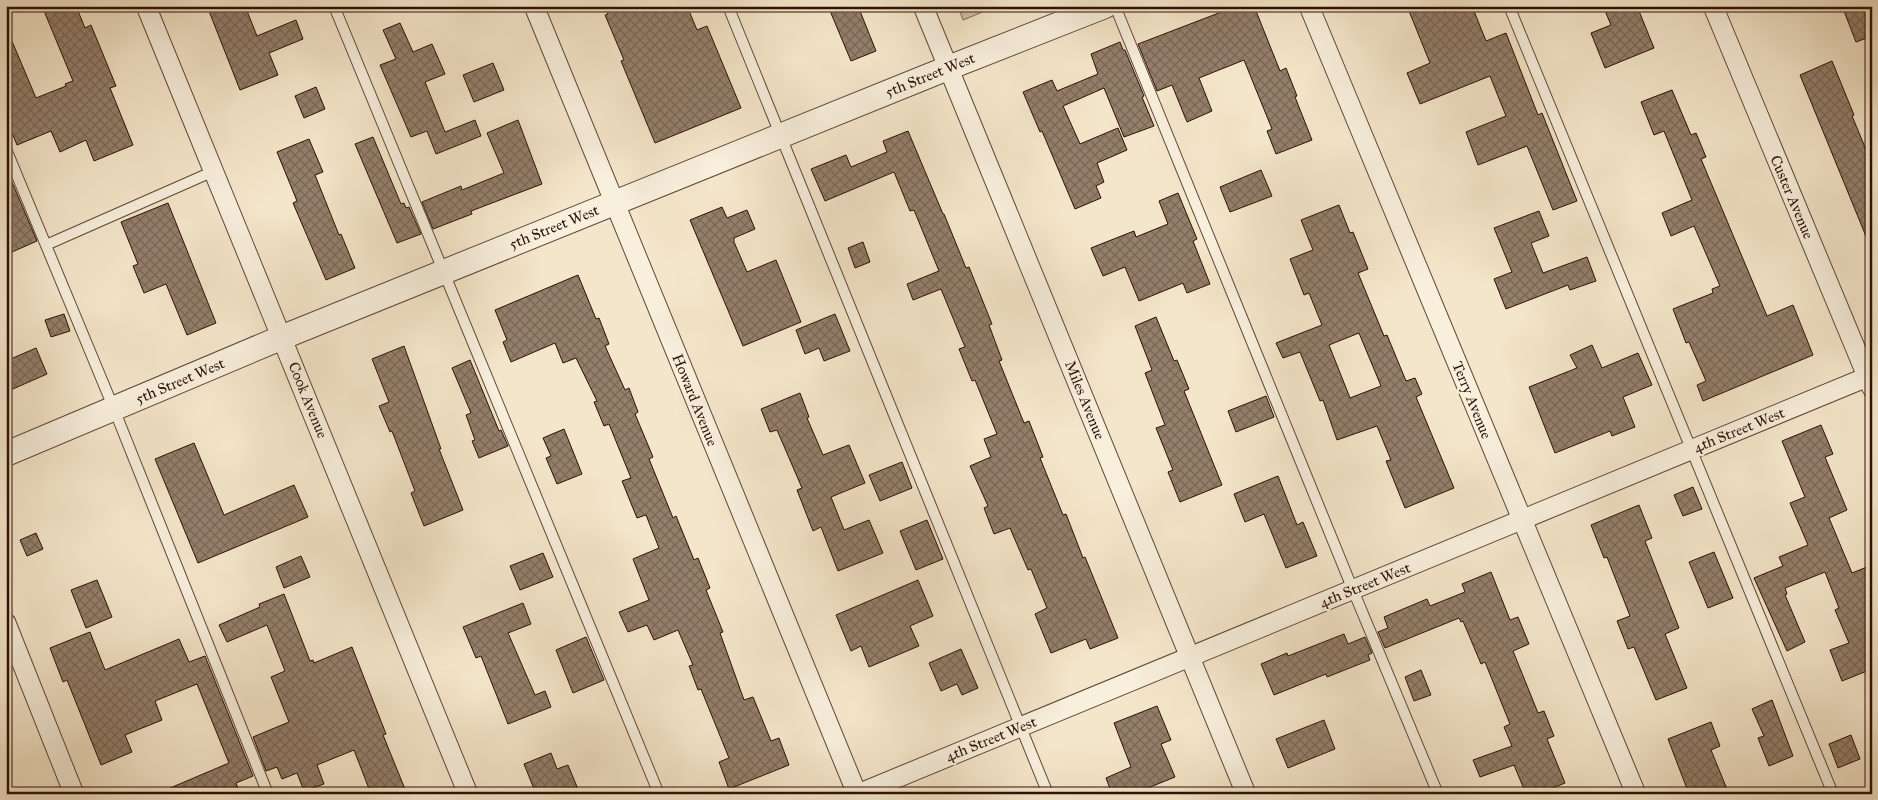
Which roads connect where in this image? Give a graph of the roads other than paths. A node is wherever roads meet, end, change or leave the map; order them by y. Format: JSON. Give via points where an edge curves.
{"nodes":[{"id":1,"x":146,"y":6,"type":"edge"},
{"id":2,"x":334,"y":6,"type":"edge"},
{"id":3,"x":534,"y":6,"type":"edge"},
{"id":4,"x":728,"y":6,"type":"edge"},
{"id":5,"x":923,"y":6,"type":"edge"},
{"id":6,"x":1105,"y":6,"type":"edge"},
{"id":7,"x":1115,"y":6,"type":"edge"},
{"id":8,"x":1309,"y":6,"type":"edge"},
{"id":9,"x":1509,"y":6,"type":"edge"},
{"id":10,"x":1713,"y":6,"type":"edge"},
{"id":11,"x":948,"y":68,"type":"junction"},
{"id":12,"x":781,"y":135,"type":"junction"},
{"id":13,"x":6,"y":149,"type":"edge"},
{"id":14,"x":214,"y":171,"type":"junction"},
{"id":15,"x":614,"y":202,"type":"junction"},
{"id":16,"x":46,"y":245,"type":"junction"},
{"id":17,"x":443,"y":272,"type":"junction"},
{"id":18,"x":282,"y":337,"type":"junction"},
{"id":19,"x":1870,"y":380,"type":"edge"},
{"id":20,"x":114,"y":410,"type":"junction"},
{"id":21,"x":1692,"y":450,"type":"junction"},
{"id":22,"x":6,"y":454,"type":"edge"},
{"id":23,"x":1522,"y":520,"type":"junction"},
{"id":24,"x":1353,"y":590,"type":"junction"},
{"id":25,"x":6,"y":623,"type":"edge"},
{"id":26,"x":1190,"y":657,"type":"junction"},
{"id":27,"x":1020,"y":727,"type":"junction"},
{"id":28,"x":74,"y":794,"type":"edge"},
{"id":29,"x":268,"y":794,"type":"edge"},
{"id":30,"x":468,"y":794,"type":"edge"},
{"id":31,"x":659,"y":794,"type":"edge"},
{"id":32,"x":857,"y":794,"type":"edge"},
{"id":33,"x":1048,"y":794,"type":"edge"},
{"id":34,"x":1246,"y":794,"type":"edge"},
{"id":35,"x":1438,"y":794,"type":"edge"},
{"id":36,"x":1636,"y":794,"type":"edge"},
{"id":37,"x":1833,"y":794,"type":"edge"}],
"edges":[{"from":1,"to":14,"type":"street","name":"Cook Avenue"},
{"from":2,"to":17,"type":"lane"},
{"from":3,"to":15,"type":"street","name":"Howard Avenue"},
{"from":4,"to":12,"type":"lane"},
{"from":5,"to":11,"type":"street","name":"Miles Avenue"},
{"from":6,"to":11,"type":"street","name":"5th Street West"},
{"from":7,"to":24,"type":"lane"},
{"from":8,"to":23,"type":"street","name":"Terry Avenue"},
{"from":9,"to":21,"type":"lane"},
{"from":10,"to":19,"type":"street","name":"Custer Avenue"},
{"from":11,"to":12,"type":"street","name":"5th Street West"},
{"from":11,"to":26,"type":"street","name":"Miles Avenue"},
{"from":12,"to":15,"type":"street","name":"5th Street West"},
{"from":12,"to":27,"type":"lane"},
{"from":13,"to":16,"type":"lane"},
{"from":14,"to":16,"type":"lane"},
{"from":14,"to":18,"type":"street","name":"Cook Avenue"},
{"from":15,"to":17,"type":"street","name":"5th Street West"},
{"from":15,"to":32,"type":"street","name":"Howard Avenue"},
{"from":16,"to":20,"type":"lane"},
{"from":17,"to":18,"type":"street","name":"5th Street West"},
{"from":17,"to":31,"type":"lane"},
{"from":18,"to":20,"type":"street","name":"5th Street West"},
{"from":18,"to":30,"type":"street","name":"Cook Avenue"},
{"from":19,"to":21,"type":"street","name":"4th Street West"},
{"from":20,"to":22,"type":"street","name":"5th Street West"},
{"from":20,"to":29,"type":"lane"},
{"from":21,"to":23,"type":"street","name":"4th Street West"},
{"from":21,"to":37,"type":"lane"},
{"from":23,"to":24,"type":"street","name":"4th Street West"},
{"from":23,"to":36,"type":"street","name":"Terry Avenue"},
{"from":24,"to":26,"type":"street","name":"4th Street West"},
{"from":24,"to":35,"type":"lane"},
{"from":25,"to":28,"type":"street"},
{"from":26,"to":27,"type":"street","name":"4th Street West"},
{"from":26,"to":34,"type":"street","name":"Miles Avenue"},
{"from":27,"to":32,"type":"street","name":"4th Street West"},
{"from":27,"to":33,"type":"lane"}]}
